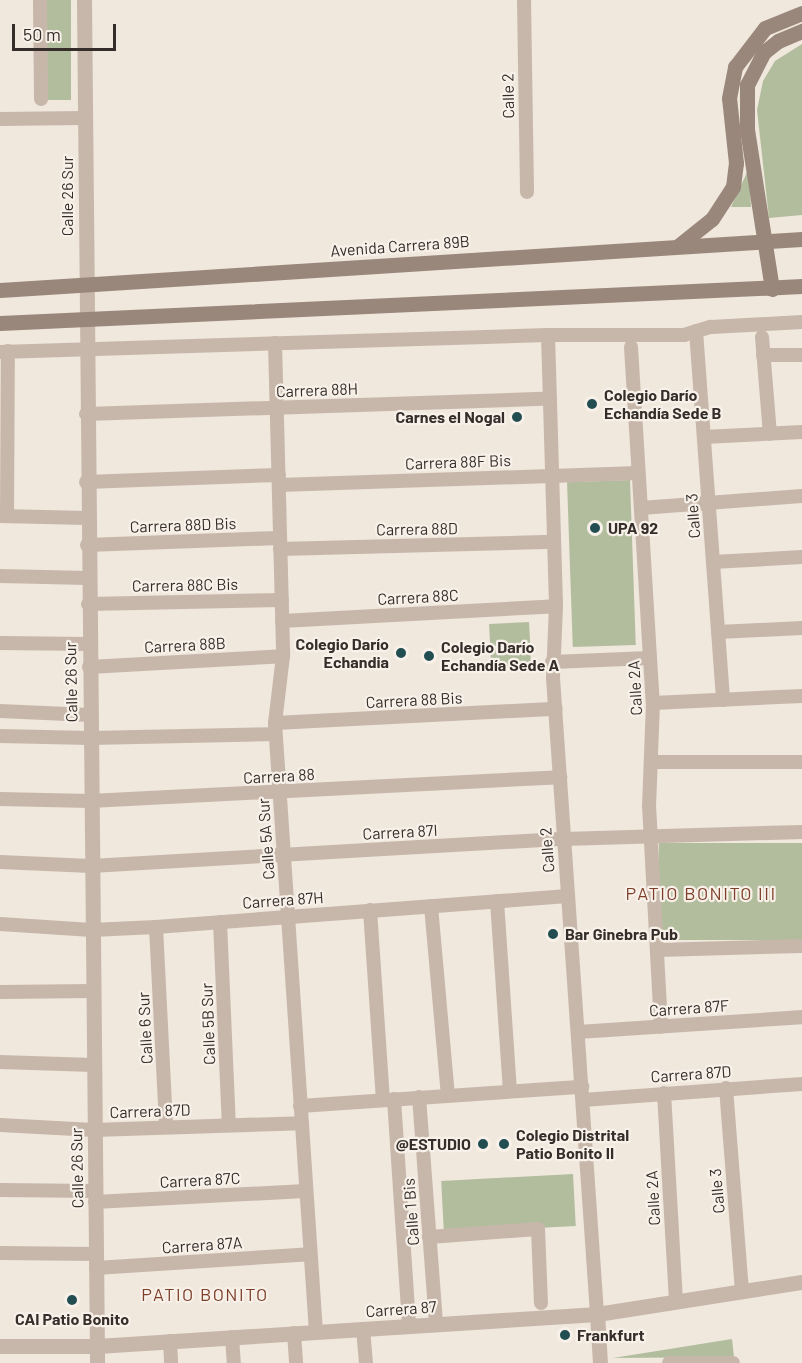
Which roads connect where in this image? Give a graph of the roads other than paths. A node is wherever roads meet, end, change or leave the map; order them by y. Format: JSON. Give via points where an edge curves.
{"nodes":[{"id":1,"x":40,"y":0,"type":"edge"},
{"id":2,"x":84,"y":0,"type":"edge"},
{"id":3,"x":524,"y":0,"type":"edge"},
{"id":4,"x":802,"y":13,"type":"edge"},
{"id":5,"x":802,"y":31,"type":"edge"},
{"id":6,"x":41,"y":99,"type":"dead end"},
{"id":7,"x":84,"y":118,"type":"junction"},
{"id":8,"x":0,"y":119,"type":"edge"},
{"id":9,"x":527,"y":192,"type":"dead end"},
{"id":10,"x":802,"y":239,"type":"edge"},
{"id":11,"x":764,"y":242,"type":"junction"},
{"id":12,"x":676,"y":247,"type":"junction"},
{"id":13,"x":85,"y":284,"type":"junction"},
{"id":14,"x":802,"y":286,"type":"edge"},
{"id":15,"x":772,"y":289,"type":"junction"},
{"id":16,"x":0,"y":290,"type":"edge"},
{"id":17,"x":85,"y":317,"type":"junction"},
{"id":18,"x":802,"y":322,"type":"edge"},
{"id":19,"x":0,"y":323,"type":"edge"},
{"id":20,"x":696,"y":331,"type":"junction"},
{"id":21,"x":548,"y":335,"type":"junction"},
{"id":22,"x":762,"y":337,"type":"dead end"},
{"id":23,"x":275,"y":343,"type":"junction"},
{"id":24,"x":631,"y":347,"type":"dead end"},
{"id":25,"x":85,"y":349,"type":"junction"},
{"id":26,"x":4,"y":352,"type":"edge"},
{"id":27,"x":763,"y":355,"type":"junction"},
{"id":28,"x":802,"y":355,"type":"edge"},
{"id":29,"x":550,"y":399,"type":"junction"},
{"id":30,"x":277,"y":408,"type":"junction"},
{"id":31,"x":86,"y":414,"type":"junction"},
{"id":32,"x":802,"y":432,"type":"edge"},
{"id":33,"x":770,"y":434,"type":"junction"},
{"id":34,"x":704,"y":437,"type":"junction"},
{"id":35,"x":638,"y":473,"type":"junction"},
{"id":36,"x":552,"y":476,"type":"junction"},
{"id":37,"x":279,"y":480,"type":"junction"},
{"id":38,"x":87,"y":482,"type":"junction"},
{"id":39,"x":802,"y":496,"type":"edge"},
{"id":40,"x":709,"y":503,"type":"junction"},
{"id":41,"x":641,"y":508,"type":"junction"},
{"id":42,"x":3,"y":516,"type":"edge"},
{"id":43,"x":87,"y":518,"type":"junction"},
{"id":44,"x":554,"y":542,"type":"junction"},
{"id":45,"x":280,"y":544,"type":"junction"},
{"id":46,"x":87,"y":545,"type":"junction"},
{"id":47,"x":802,"y":557,"type":"edge"},
{"id":48,"x":713,"y":562,"type":"junction"},
{"id":49,"x":0,"y":576,"type":"edge"},
{"id":50,"x":88,"y":578,"type":"junction"},
{"id":51,"x":282,"y":600,"type":"junction"},
{"id":52,"x":88,"y":604,"type":"junction"},
{"id":53,"x":556,"y":606,"type":"junction"},
{"id":54,"x":282,"y":621,"type":"junction"},
{"id":55,"x":802,"y":628,"type":"edge"},
{"id":56,"x":718,"y":632,"type":"junction"},
{"id":57,"x":0,"y":643,"type":"edge"},
{"id":58,"x":88,"y":644,"type":"junction"},
{"id":59,"x":283,"y":656,"type":"junction"},
{"id":60,"x":650,"y":658,"type":"junction"},
{"id":61,"x":552,"y":662,"type":"junction"},
{"id":62,"x":89,"y":667,"type":"junction"},
{"id":63,"x":802,"y":696,"type":"edge"},
{"id":64,"x":723,"y":700,"type":"junction"},
{"id":65,"x":653,"y":703,"type":"junction"},
{"id":66,"x":556,"y":709,"type":"junction"},
{"id":67,"x":0,"y":711,"type":"edge"},
{"id":68,"x":89,"y":715,"type":"junction"},
{"id":69,"x":275,"y":729,"type":"junction"},
{"id":70,"x":0,"y":736,"type":"edge"},
{"id":71,"x":90,"y":738,"type":"junction"},
{"id":72,"x":651,"y":762,"type":"junction"},
{"id":73,"x":802,"y":762,"type":"edge"},
{"id":74,"x":560,"y":777,"type":"junction"},
{"id":75,"x":279,"y":793,"type":"junction"},
{"id":76,"x":0,"y":798,"type":"edge"},
{"id":77,"x":90,"y":801,"type":"junction"},
{"id":78,"x":802,"y":832,"type":"edge"},
{"id":79,"x":651,"y":838,"type":"junction"},
{"id":80,"x":564,"y":839,"type":"junction"},
{"id":81,"x":283,"y":856,"type":"junction"},
{"id":82,"x":0,"y":862,"type":"edge"},
{"id":83,"x":91,"y":866,"type":"junction"},
{"id":84,"x":568,"y":896,"type":"junction"},
{"id":85,"x":497,"y":901,"type":"junction"},
{"id":86,"x":430,"y":906,"type":"junction"},
{"id":87,"x":370,"y":910,"type":"junction"},
{"id":88,"x":287,"y":917,"type":"junction"},
{"id":89,"x":220,"y":922,"type":"junction"},
{"id":90,"x":0,"y":924,"type":"edge"},
{"id":91,"x":156,"y":927,"type":"junction"},
{"id":92,"x":92,"y":930,"type":"junction"},
{"id":93,"x":802,"y":946,"type":"edge"},
{"id":94,"x":657,"y":950,"type":"junction"},
{"id":95,"x":93,"y":991,"type":"junction"},
{"id":96,"x":0,"y":992,"type":"edge"},
{"id":97,"x":802,"y":1017,"type":"edge"},
{"id":98,"x":661,"y":1027,"type":"junction"},
{"id":99,"x":578,"y":1032,"type":"junction"},
{"id":100,"x":0,"y":1062,"type":"edge"},
{"id":101,"x":93,"y":1065,"type":"junction"},
{"id":102,"x":802,"y":1084,"type":"edge"},
{"id":103,"x":726,"y":1088,"type":"junction"},
{"id":104,"x":510,"y":1091,"type":"junction"},
{"id":105,"x":582,"y":1093,"type":"junction"},
{"id":106,"x":664,"y":1093,"type":"junction"},
{"id":107,"x":448,"y":1095,"type":"junction"},
{"id":108,"x":419,"y":1097,"type":"junction"},
{"id":109,"x":389,"y":1100,"type":"junction"},
{"id":110,"x":300,"y":1106,"type":"junction"},
{"id":111,"x":301,"y":1123,"type":"junction"},
{"id":112,"x":0,"y":1125,"type":"edge"},
{"id":113,"x":229,"y":1125,"type":"junction"},
{"id":114,"x":166,"y":1127,"type":"junction"},
{"id":115,"x":94,"y":1130,"type":"junction"},
{"id":116,"x":0,"y":1190,"type":"edge"},
{"id":117,"x":306,"y":1191,"type":"junction"},
{"id":118,"x":95,"y":1197,"type":"junction"},
{"id":119,"x":429,"y":1237,"type":"junction"},
{"id":120,"x":0,"y":1252,"type":"edge"},
{"id":121,"x":310,"y":1254,"type":"junction"},
{"id":122,"x":96,"y":1261,"type":"junction"},
{"id":123,"x":802,"y":1282,"type":"edge"},
{"id":124,"x":742,"y":1292,"type":"junction"},
{"id":125,"x":541,"y":1302,"type":"dead end"},
{"id":126,"x":676,"y":1302,"type":"junction"},
{"id":127,"x":597,"y":1314,"type":"junction"},
{"id":128,"x":436,"y":1324,"type":"junction"},
{"id":129,"x":409,"y":1326,"type":"junction"},
{"id":130,"x":363,"y":1329,"type":"junction"},
{"id":131,"x":316,"y":1332,"type":"junction"},
{"id":132,"x":294,"y":1333,"type":"junction"},
{"id":133,"x":232,"y":1337,"type":"junction"},
{"id":134,"x":170,"y":1341,"type":"junction"},
{"id":135,"x":0,"y":1346,"type":"edge"},
{"id":136,"x":97,"y":1346,"type":"junction"},
{"id":137,"x":733,"y":1362,"type":"edge"},
{"id":138,"x":97,"y":1363,"type":"edge"},
{"id":139,"x":171,"y":1363,"type":"edge"},
{"id":140,"x":234,"y":1363,"type":"edge"},
{"id":141,"x":296,"y":1363,"type":"edge"},
{"id":142,"x":366,"y":1363,"type":"edge"},
{"id":143,"x":600,"y":1363,"type":"edge"},
{"id":144,"x":670,"y":1363,"type":"edge"}],
"edges":[{"from":1,"to":6,"type":"street"},
{"from":2,"to":7,"type":"street","name":"Calle 26 Sur"},
{"from":3,"to":9,"type":"street","name":"Calle 2"},
{"from":4,"to":12,"type":"main road","via":[[765,28],[735,67],[729,98],[736,163],[733,187],[712,219]]},
{"from":5,"to":11,"type":"main road","via":[[764,52],[747,85],[747,129]]},
{"from":7,"to":8,"type":"street"},
{"from":7,"to":13,"type":"street","name":"Calle 26 Sur"},
{"from":10,"to":11,"type":"main road","name":"Avenida Carrera 89B"},
{"from":11,"to":12,"type":"main road","name":"Avenida Carrera 89B"},
{"from":11,"to":15,"type":"main road"},
{"from":12,"to":13,"type":"main road","name":"Avenida Carrera 89B"},
{"from":13,"to":16,"type":"main road","name":"Avenida Carrera 89B"},
{"from":13,"to":17,"type":"street","name":"Calle 26 Sur"},
{"from":14,"to":15,"type":"main road"},
{"from":15,"to":17,"type":"main road"},
{"from":17,"to":19,"type":"main road"},
{"from":17,"to":25,"type":"street","name":"Calle 26 Sur"},
{"from":18,"to":20,"type":"street"},
{"from":20,"to":21,"type":"street","via":[[684,335]]},
{"from":20,"to":34,"type":"street","name":"Calle 3"},
{"from":21,"to":23,"type":"street"},
{"from":21,"to":29,"type":"street","name":"Calle 2"},
{"from":22,"to":27,"type":"street"},
{"from":23,"to":25,"type":"street"},
{"from":23,"to":30,"type":"street","name":"Calle 5A Sur"},
{"from":24,"to":35,"type":"street","name":"Calle 2A"},
{"from":25,"to":26,"type":"street"},
{"from":25,"to":31,"type":"street","name":"Calle 26 Sur"},
{"from":26,"to":42,"type":"street"},
{"from":27,"to":28,"type":"street"},
{"from":27,"to":33,"type":"street"},
{"from":29,"to":30,"type":"street","name":"Carrera 88H"},
{"from":29,"to":36,"type":"street","name":"Calle 2"},
{"from":30,"to":31,"type":"street","name":"Carrera 88H"},
{"from":30,"to":37,"type":"street","name":"Calle 5A Sur"},
{"from":31,"to":38,"type":"street","name":"Calle 26 Sur"},
{"from":32,"to":33,"type":"street"},
{"from":33,"to":34,"type":"street"},
{"from":34,"to":40,"type":"street","name":"Calle 3"},
{"from":35,"to":36,"type":"street","name":"Carrera 88F Bis"},
{"from":35,"to":41,"type":"street","name":"Calle 2A"},
{"from":36,"to":37,"type":"street","name":"Carrera 88F Bis"},
{"from":36,"to":44,"type":"street","name":"Calle 2"},
{"from":37,"to":38,"type":"street","name":"Carrera 88F Bis"},
{"from":37,"to":45,"type":"street","name":"Calle 5A Sur"},
{"from":38,"to":43,"type":"street","name":"Calle 26 Sur"},
{"from":39,"to":40,"type":"street"},
{"from":40,"to":41,"type":"street"},
{"from":40,"to":48,"type":"street","name":"Calle 3"},
{"from":41,"to":60,"type":"street","name":"Calle 2A"},
{"from":42,"to":43,"type":"street"},
{"from":43,"to":46,"type":"street","name":"Calle 26 Sur"},
{"from":44,"to":45,"type":"street","name":"Carrera 88D"},
{"from":44,"to":53,"type":"street","name":"Calle 2"},
{"from":45,"to":46,"type":"street","name":"Carrera 88D Bis"},
{"from":45,"to":51,"type":"street","name":"Calle 5A Sur"},
{"from":46,"to":50,"type":"street","name":"Calle 26 Sur"},
{"from":47,"to":48,"type":"street"},
{"from":48,"to":56,"type":"street","name":"Calle 3"},
{"from":49,"to":50,"type":"street"},
{"from":50,"to":52,"type":"street","name":"Calle 26 Sur"},
{"from":51,"to":52,"type":"street","name":"Carrera 88C Bis"},
{"from":51,"to":54,"type":"street","name":"Calle 5A Sur"},
{"from":52,"to":58,"type":"street","name":"Calle 26 Sur"},
{"from":53,"to":54,"type":"street","name":"Carrera 88C"},
{"from":53,"to":61,"type":"street","name":"Calle 2"},
{"from":54,"to":59,"type":"street","name":"Calle 5A Sur"},
{"from":55,"to":56,"type":"street"},
{"from":56,"to":64,"type":"street","name":"Calle 3"},
{"from":57,"to":58,"type":"street"},
{"from":58,"to":62,"type":"street","name":"Calle 26 Sur"},
{"from":59,"to":62,"type":"street","name":"Carrera 88B"},
{"from":59,"to":69,"type":"street","name":"Calle 5A Sur"},
{"from":60,"to":61,"type":"street"},
{"from":60,"to":65,"type":"street","name":"Calle 2A"},
{"from":61,"to":66,"type":"street","name":"Calle 2"},
{"from":62,"to":68,"type":"street","name":"Calle 26 Sur"},
{"from":63,"to":64,"type":"street"},
{"from":64,"to":65,"type":"street"},
{"from":65,"to":72,"type":"street","name":"Calle 2A"},
{"from":66,"to":69,"type":"street","name":"Carrera 88 Bis"},
{"from":66,"to":74,"type":"street","name":"Calle 2"},
{"from":67,"to":68,"type":"street"},
{"from":68,"to":71,"type":"street","name":"Calle 26 Sur"},
{"from":69,"to":71,"type":"street","name":"Carrera 88 Bis"},
{"from":69,"to":75,"type":"street","name":"Calle 5A Sur"},
{"from":70,"to":71,"type":"street","name":"Carrera 88 Bis"},
{"from":71,"to":77,"type":"street","name":"Calle 26 Sur"},
{"from":72,"to":73,"type":"street"},
{"from":72,"to":79,"type":"street","name":"Calle 2A"},
{"from":74,"to":75,"type":"street","name":"Carrera 88"},
{"from":74,"to":80,"type":"street","name":"Calle 2"},
{"from":75,"to":77,"type":"street","name":"Carrera 88"},
{"from":75,"to":81,"type":"street","name":"Calle 5A Sur"},
{"from":76,"to":77,"type":"street","name":"Carrera 88"},
{"from":77,"to":83,"type":"street","name":"Calle 26 Sur"},
{"from":78,"to":79,"type":"street","name":"Carrera 87I"},
{"from":79,"to":80,"type":"street","name":"Carrera 87I"},
{"from":79,"to":94,"type":"street","name":"Calle 2A"},
{"from":80,"to":81,"type":"street","name":"Carrera 87I"},
{"from":80,"to":84,"type":"street","name":"Calle 2"},
{"from":81,"to":83,"type":"street","name":"Carrera 87I"},
{"from":81,"to":88,"type":"street","name":"Calle 5A Sur"},
{"from":82,"to":83,"type":"street","name":"Carrera 87I"},
{"from":83,"to":92,"type":"street","name":"Calle 26 Sur"},
{"from":84,"to":85,"type":"street","name":"Carrera 87H"},
{"from":84,"to":99,"type":"street","name":"Calle 2"},
{"from":85,"to":86,"type":"street","name":"Carrera 87H"},
{"from":85,"to":104,"type":"street"},
{"from":86,"to":87,"type":"street","name":"Carrera 87H"},
{"from":86,"to":107,"type":"street"},
{"from":87,"to":88,"type":"street","name":"Carrera 87H"},
{"from":87,"to":109,"type":"street","name":"Calle 1 Bis"},
{"from":88,"to":89,"type":"street","name":"Carrera 87H"},
{"from":88,"to":110,"type":"street","name":"Calle 5A Sur"},
{"from":89,"to":91,"type":"street","name":"Carrera 87H"},
{"from":89,"to":113,"type":"street","name":"Calle 5B Sur"},
{"from":90,"to":92,"type":"street","name":"Carrera 87H"},
{"from":91,"to":92,"type":"street","name":"Carrera 87H"},
{"from":91,"to":114,"type":"street","name":"Calle 6 Sur"},
{"from":92,"to":95,"type":"street","name":"Calle 26 Sur"},
{"from":93,"to":94,"type":"street"},
{"from":94,"to":98,"type":"street","name":"Calle 2A"},
{"from":95,"to":96,"type":"street"},
{"from":95,"to":101,"type":"street","name":"Calle 26 Sur"},
{"from":97,"to":98,"type":"street","name":"Carrera 87F"},
{"from":98,"to":99,"type":"street","name":"Carrera 87F"},
{"from":99,"to":105,"type":"street","name":"Calle 2"},
{"from":100,"to":101,"type":"street"},
{"from":101,"to":115,"type":"street","name":"Calle 26 Sur"},
{"from":102,"to":103,"type":"street","name":"Carrera 87D"},
{"from":103,"to":106,"type":"street","name":"Carrera 87D"},
{"from":103,"to":124,"type":"street","name":"Calle 3"},
{"from":104,"to":105,"type":"street","name":"Carrera 87D"},
{"from":104,"to":107,"type":"street","name":"Carrera 87D"},
{"from":105,"to":106,"type":"street","name":"Carrera 87D"},
{"from":105,"to":127,"type":"street","name":"Calle 2"},
{"from":106,"to":126,"type":"street","name":"Calle 2A"},
{"from":107,"to":108,"type":"street","name":"Carrera 87D"},
{"from":108,"to":109,"type":"street","name":"Carrera 87D"},
{"from":108,"to":119,"type":"street","name":"Calle 1 Bis"},
{"from":109,"to":110,"type":"street","name":"Carrera 87D"},
{"from":109,"to":129,"type":"street","name":"Calle 1 Bis"},
{"from":110,"to":111,"type":"street","name":"Calle 5A Sur"},
{"from":111,"to":113,"type":"street","name":"Carrera 87D"},
{"from":111,"to":117,"type":"street","name":"Calle 5A Sur"},
{"from":112,"to":115,"type":"street","name":"Carrera 87D"},
{"from":113,"to":114,"type":"street","name":"Carrera 87D"},
{"from":114,"to":115,"type":"street","name":"Carrera 87D"},
{"from":115,"to":118,"type":"street","name":"Calle 26 Sur"},
{"from":116,"to":118,"type":"street","name":"Carrera 87C"},
{"from":117,"to":118,"type":"street","name":"Carrera 87C"},
{"from":117,"to":121,"type":"street","name":"Calle 5A Sur"},
{"from":118,"to":122,"type":"street","name":"Calle 26 Sur"},
{"from":119,"to":125,"type":"street","via":[[538,1229]]},
{"from":119,"to":128,"type":"street","name":"Calle 1 Bis"},
{"from":120,"to":122,"type":"street","name":"Carrera 87A"},
{"from":121,"to":122,"type":"street","name":"Carrera 87A"},
{"from":121,"to":131,"type":"street","name":"Calle 5A Sur"},
{"from":122,"to":136,"type":"street","name":"Calle 26 Sur"},
{"from":123,"to":124,"type":"street","name":"Carrera 87"},
{"from":124,"to":126,"type":"street","name":"Carrera 87"},
{"from":126,"to":127,"type":"street","name":"Carrera 87"},
{"from":127,"to":128,"type":"street","name":"Carrera 87"},
{"from":127,"to":143,"type":"street","name":"Calle 2"},
{"from":128,"to":129,"type":"street","name":"Carrera 87"},
{"from":129,"to":130,"type":"street","name":"Carrera 87"},
{"from":130,"to":131,"type":"street","name":"Carrera 87"},
{"from":130,"to":142,"type":"street"},
{"from":131,"to":132,"type":"street","name":"Carrera 87"},
{"from":132,"to":133,"type":"street","name":"Carrera 87"},
{"from":132,"to":141,"type":"street"},
{"from":133,"to":134,"type":"street","name":"Carrera 87"},
{"from":133,"to":140,"type":"street"},
{"from":134,"to":136,"type":"street","name":"Carrera 87"},
{"from":134,"to":139,"type":"street"},
{"from":135,"to":136,"type":"street","name":"Carrera 87"},
{"from":136,"to":138,"type":"street","name":"Calle 26 Sur"},
{"from":137,"to":144,"type":"street"}]}
